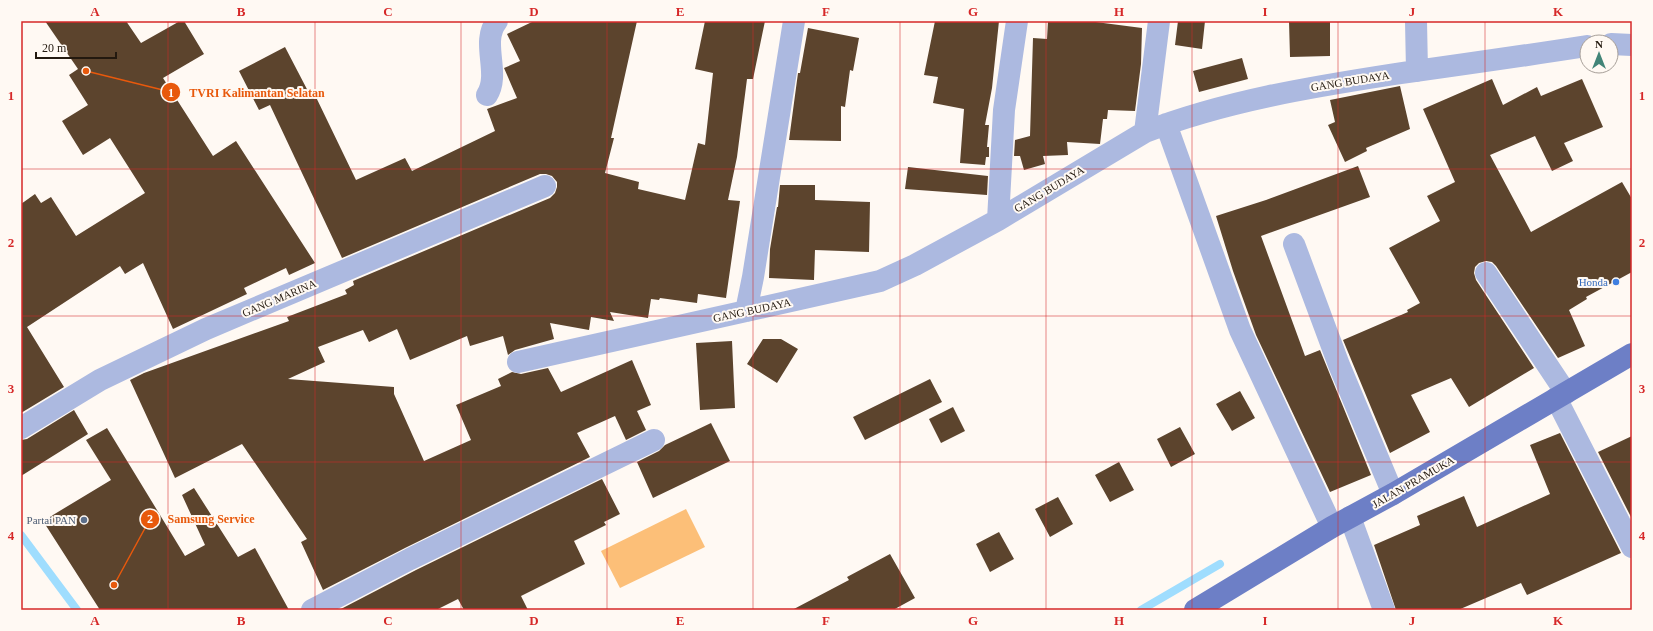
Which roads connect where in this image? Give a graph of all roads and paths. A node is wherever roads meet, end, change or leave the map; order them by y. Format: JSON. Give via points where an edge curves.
{"nodes":[{"id":1,"x":497,"y":21,"type":"edge"},
{"id":2,"x":794,"y":21,"type":"edge"},
{"id":3,"x":1017,"y":21,"type":"edge"},
{"id":4,"x":1159,"y":21,"type":"edge"},
{"id":5,"x":1416,"y":21,"type":"edge"},
{"id":6,"x":1619,"y":44,"type":"edge"},
{"id":7,"x":1632,"y":45,"type":"edge"},
{"id":8,"x":1579,"y":47,"type":"edge"},
{"id":9,"x":1417,"y":71,"type":"junction"},
{"id":10,"x":487,"y":95,"type":"dead end"},
{"id":11,"x":1166,"y":124,"type":"junction"},
{"id":12,"x":1145,"y":132,"type":"junction"},
{"id":13,"x":545,"y":186,"type":"dead end"},
{"id":14,"x":998,"y":220,"type":"junction"},
{"id":15,"x":1294,"y":244,"type":"dead end"},
{"id":16,"x":1486,"y":273,"type":"dead end"},
{"id":17,"x":746,"y":310,"type":"junction"},
{"id":18,"x":1632,"y":354,"type":"edge"},
{"id":19,"x":518,"y":362,"type":"dead end"},
{"id":20,"x":1561,"y":396,"type":"junction"},
{"id":21,"x":21,"y":428,"type":"edge"},
{"id":22,"x":654,"y":440,"type":"dead end"},
{"id":23,"x":1393,"y":494,"type":"junction"},
{"id":24,"x":1341,"y":522,"type":"junction"},
{"id":25,"x":1632,"y":547,"type":"edge"},
{"id":26,"x":312,"y":610,"type":"edge"},
{"id":27,"x":1196,"y":610,"type":"edge"},
{"id":28,"x":1384,"y":610,"type":"edge"}],
"edges":[{"from":1,"to":10,"type":"street","via":[[490,41],[492,78],[491,89]]},
{"from":2,"to":17,"type":"street"},
{"from":3,"to":14,"type":"street","via":[[1004,110]]},
{"from":4,"to":12,"type":"street"},
{"from":5,"to":9,"type":"street"},
{"from":6,"to":7,"type":"street"},
{"from":8,"to":9,"type":"street","name":"GANG BUDAYA"},
{"from":9,"to":11,"type":"street","name":"GANG BUDAYA","via":[[1313,86]]},
{"from":11,"to":12,"type":"street","name":"GANG BUDAYA"},
{"from":11,"to":24,"type":"street","via":[[1240,330]]},
{"from":12,"to":14,"type":"street","name":"GANG BUDAYA"},
{"from":13,"to":21,"type":"street","name":"GANG MARINA","via":[[206,329],[100,380]]},
{"from":14,"to":17,"type":"street","name":"GANG BUDAYA","via":[[915,266],[880,281]]},
{"from":15,"to":23,"type":"street","via":[[1339,365]]},
{"from":16,"to":20,"type":"street"},
{"from":17,"to":19,"type":"street","name":"GANG BUDAYA"},
{"from":18,"to":20,"type":"main road","name":"JALAN PRAMUKA"},
{"from":20,"to":23,"type":"main road","name":"JALAN PRAMUKA"},
{"from":20,"to":25,"type":"street"},
{"from":22,"to":26,"type":"street","via":[[410,559]]},
{"from":23,"to":24,"type":"main road","name":"JALAN PRAMUKA"},
{"from":24,"to":27,"type":"main road","name":"JALAN PRAMUKA"},
{"from":24,"to":28,"type":"street"}]}
